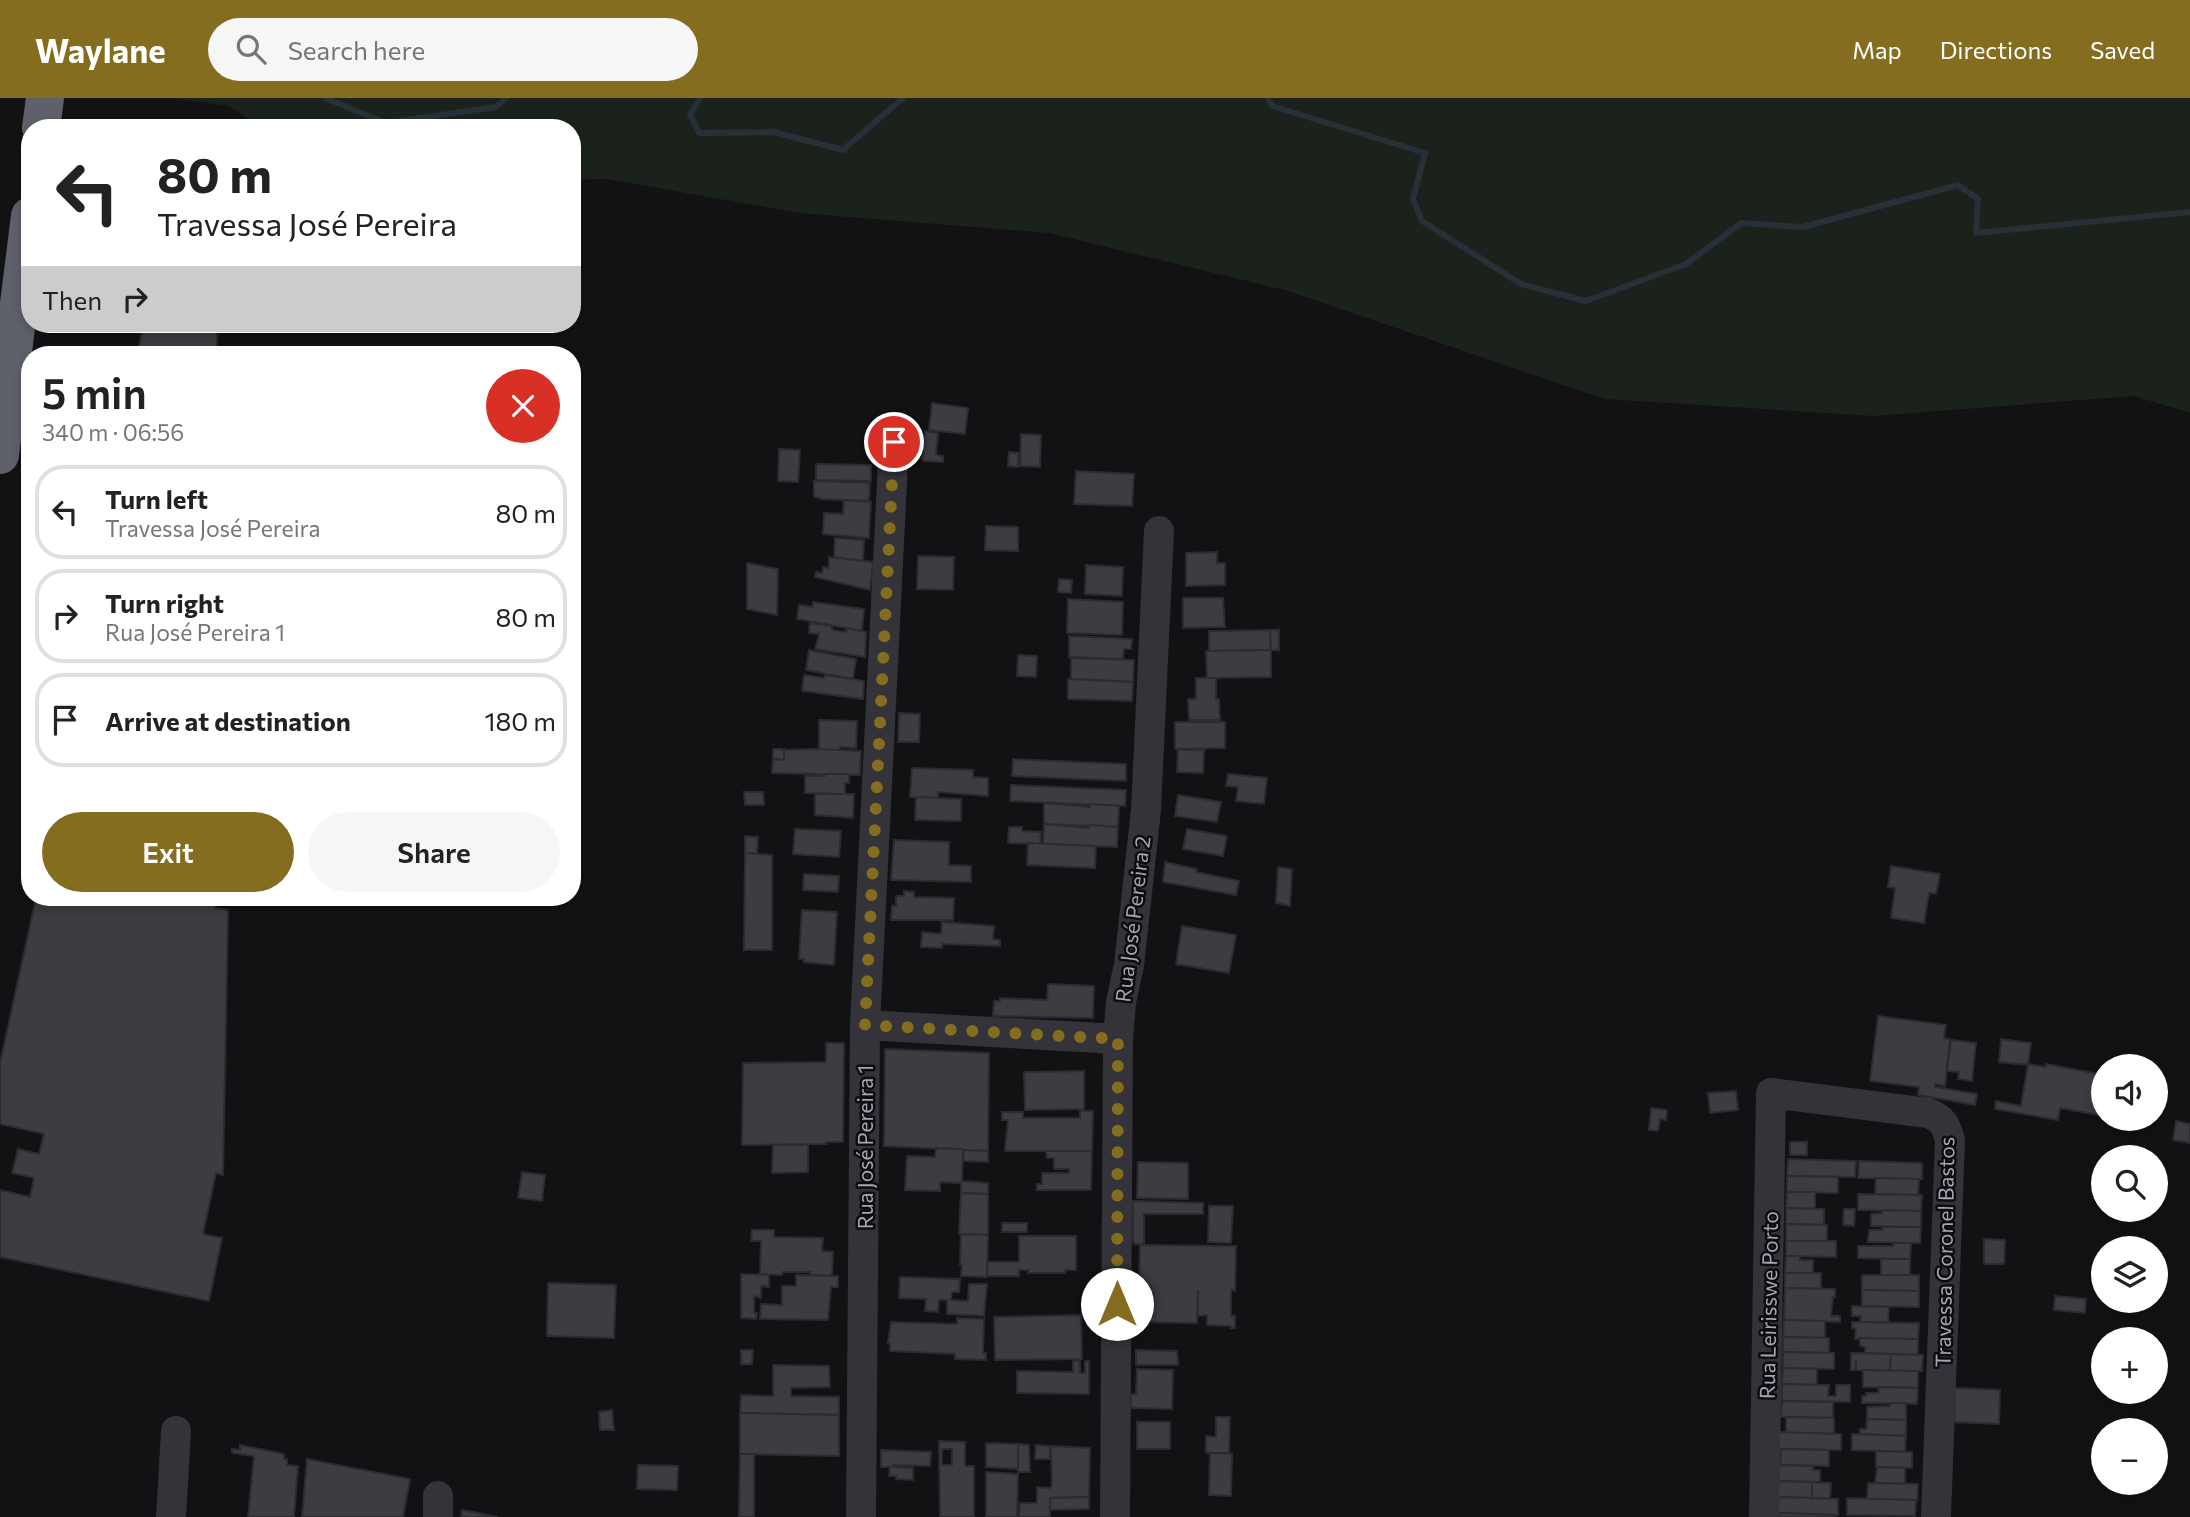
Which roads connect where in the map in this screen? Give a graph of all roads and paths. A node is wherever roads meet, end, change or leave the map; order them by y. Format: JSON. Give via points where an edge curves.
{"nodes":[{"id":1,"x":45,"y":98,"type":"edge"},
{"id":2,"x":42,"y":119,"type":"edge"},
{"id":3,"x":21,"y":288,"type":"edge"},
{"id":4,"x":894,"y":442,"type":"dead end"},
{"id":5,"x":0,"y":455,"type":"edge"},
{"id":6,"x":1159,"y":531,"type":"dead end"},
{"id":7,"x":865,"y":1025,"type":"junction"},
{"id":8,"x":1118,"y":1039,"type":"junction"},
{"id":9,"x":1771,"y":1093,"type":"joint"},
{"id":10,"x":176,"y":1431,"type":"dead end"},
{"id":11,"x":170,"y":1517,"type":"edge"},
{"id":12,"x":861,"y":1517,"type":"edge"},
{"id":13,"x":1115,"y":1517,"type":"edge"},
{"id":14,"x":1764,"y":1517,"type":"edge"},
{"id":15,"x":1936,"y":1517,"type":"edge"}],
"edges":[{"from":1,"to":2,"type":"highway"},
{"from":3,"to":5,"type":"highway"},
{"from":4,"to":7,"type":"street","name":"Rua José Pereira 1"},
{"from":6,"to":8,"type":"street","name":"Rua José Pereira 2","via":[[1146,810]]},
{"from":7,"to":8,"type":"street"},
{"from":7,"to":12,"type":"street","name":"Rua José Pereira 1"},
{"from":8,"to":13,"type":"street","name":"Rua José Pereira 2"},
{"from":9,"to":14,"type":"street","name":"Rua Leirisswe Porto"},
{"from":9,"to":15,"type":"street","name":"Travessa Coronel Bastos","via":[[1928,1113],[1947,1126]]},
{"from":10,"to":11,"type":"street"}]}
